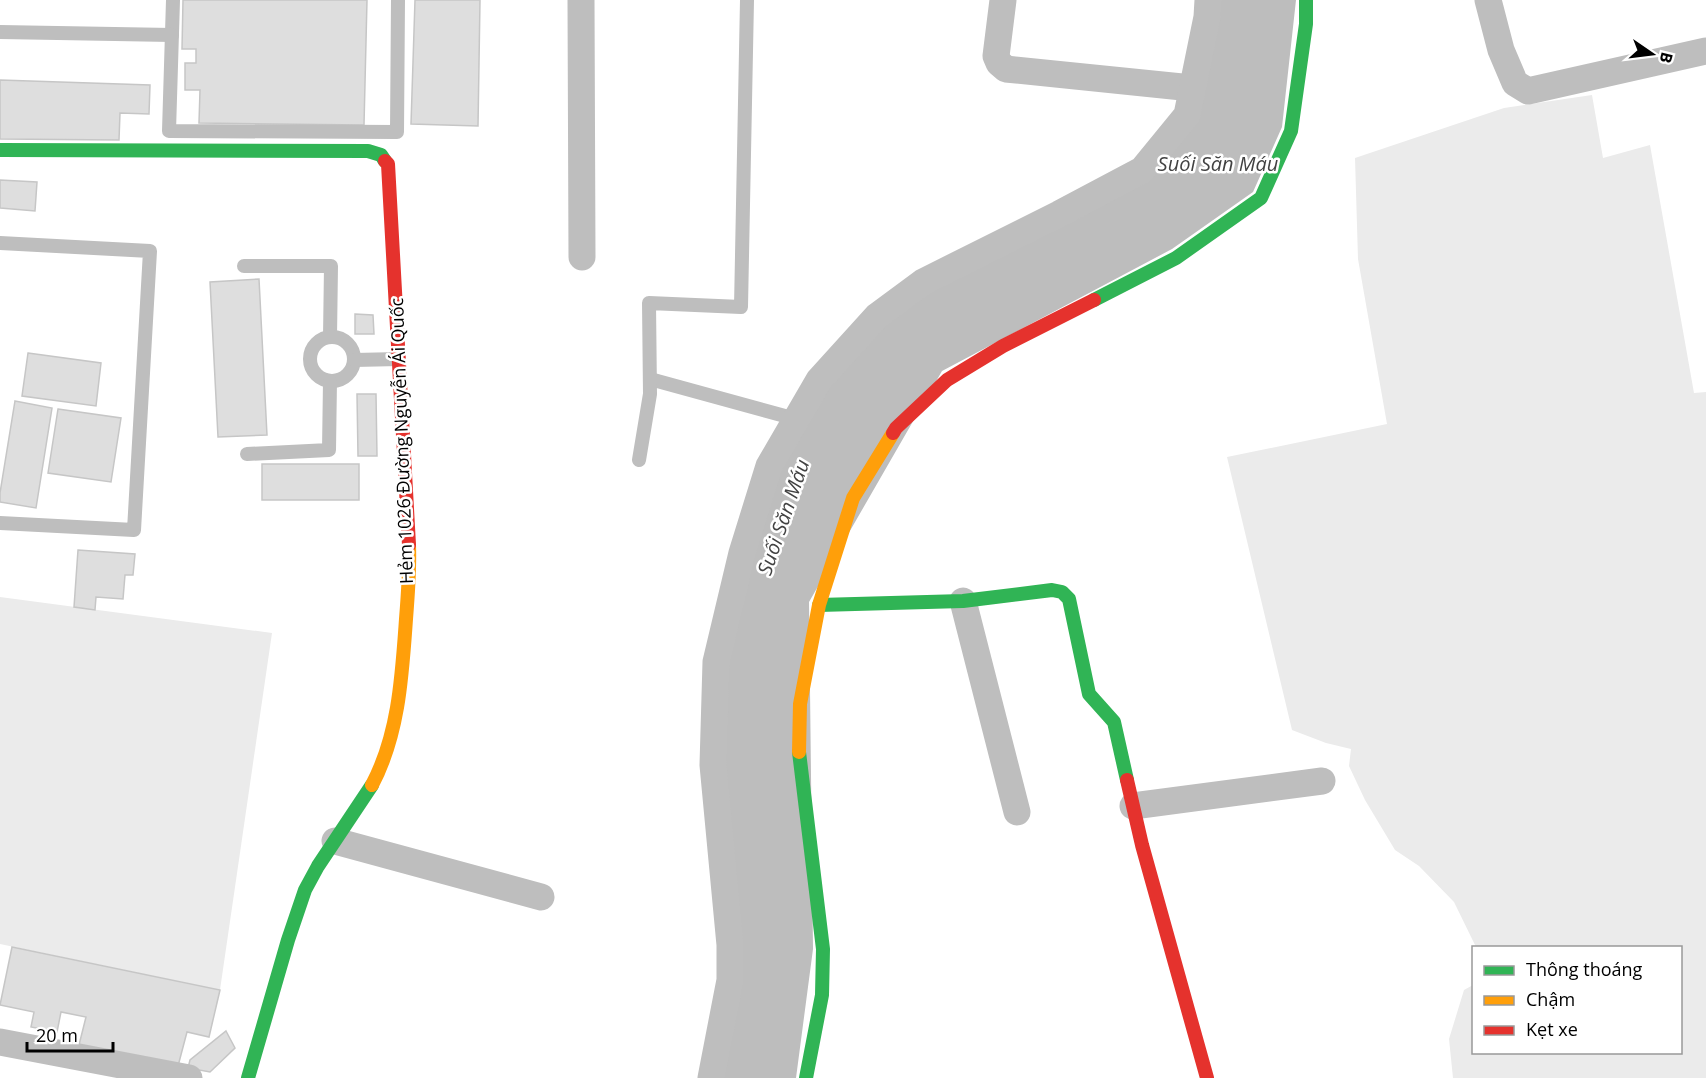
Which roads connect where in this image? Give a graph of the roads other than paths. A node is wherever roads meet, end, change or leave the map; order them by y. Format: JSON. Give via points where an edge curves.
{"nodes":[{"id":1,"x":173,"y":0,"type":"edge"},
{"id":2,"x":398,"y":0,"type":"edge"},
{"id":3,"x":582,"y":0,"type":"edge"},
{"id":4,"x":747,"y":0,"type":"edge"},
{"id":5,"x":1003,"y":0,"type":"edge"},
{"id":6,"x":1208,"y":0,"type":"edge"},
{"id":7,"x":1306,"y":0,"type":"edge"},
{"id":8,"x":1488,"y":0,"type":"edge"},
{"id":9,"x":0,"y":32,"type":"edge"},
{"id":10,"x":172,"y":35,"type":"junction"},
{"id":11,"x":1706,"y":51,"type":"edge"},
{"id":12,"x":1192,"y":88,"type":"junction"},
{"id":13,"x":0,"y":150,"type":"edge"},
{"id":14,"x":0,"y":243,"type":"edge"},
{"id":15,"x":582,"y":257,"type":"dead end"},
{"id":16,"x":244,"y":266,"type":"dead end"},
{"id":17,"x":330,"y":337,"type":"junction"},
{"id":18,"x":399,"y":359,"type":"junction"},
{"id":19,"x":354,"y":360,"type":"junction"},
{"id":20,"x":650,"y":379,"type":"junction"},
{"id":21,"x":330,"y":381,"type":"junction"},
{"id":22,"x":796,"y":419,"type":"junction"},
{"id":23,"x":247,"y":454,"type":"dead end"},
{"id":24,"x":639,"y":460,"type":"dead end"},
{"id":25,"x":0,"y":523,"type":"edge"},
{"id":26,"x":963,"y":601,"type":"junction"},
{"id":27,"x":819,"y":605,"type":"junction"},
{"id":28,"x":1322,"y":782,"type":"dead end"},
{"id":29,"x":1133,"y":806,"type":"junction"},
{"id":30,"x":1017,"y":812,"type":"dead end"},
{"id":31,"x":334,"y":841,"type":"junction"},
{"id":32,"x":541,"y":897,"type":"dead end"},
{"id":33,"x":0,"y":1042,"type":"edge"},
{"id":34,"x":189,"y":1078,"type":"edge"},
{"id":35,"x":248,"y":1078,"type":"edge"},
{"id":36,"x":711,"y":1078,"type":"edge"},
{"id":37,"x":806,"y":1078,"type":"edge"},
{"id":38,"x":1207,"y":1078,"type":"edge"}],
"edges":[{"from":1,"to":10,"type":"lane"},
{"from":2,"to":10,"type":"lane","via":[[397,132],[170,131]]},
{"from":3,"to":15,"type":"street"},
{"from":4,"to":20,"type":"lane","via":[[741,307],[649,303]]},
{"from":5,"to":12,"type":"street","via":[[996,56],[1006,69]]},
{"from":6,"to":12,"type":"street"},
{"from":7,"to":27,"type":"street","via":[[1291,131],[1262,198],[1176,258],[1003,346],[947,380],[896,428],[853,498]]},
{"from":8,"to":11,"type":"street","via":[[1515,84],[1528,90]]},
{"from":9,"to":10,"type":"lane"},
{"from":12,"to":22,"type":"street","via":[[1187,115],[1142,170],[923,282],[877,316],[819,380]]},
{"from":13,"to":18,"type":"street","name":"Hẻm 1026 Đường Nguyễn Ái Quốc","via":[[368,151],[381,155],[388,164]]},
{"from":14,"to":25,"type":"lane","via":[[150,251],[134,530]]},
{"from":16,"to":17,"type":"lane","via":[[331,266]]},
{"from":17,"to":19,"type":"lane","via":[[350,346]]},
{"from":17,"to":21,"type":"lane","via":[[317,343],[310,356],[317,375]]},
{"from":18,"to":19,"type":"lane"},
{"from":18,"to":31,"type":"street","name":"Hẻm 1026 Đường Nguyễn Ái Quốc","via":[[410,562],[403,662],[391,738],[381,768]]},
{"from":19,"to":21,"type":"lane","via":[[349,373]]},
{"from":20,"to":22,"type":"lane"},
{"from":20,"to":24,"type":"lane"},
{"from":21,"to":23,"type":"lane","via":[[329,450]]},
{"from":22,"to":36,"type":"street","via":[[769,466],[742,553],[716,662],[713,765],[730,980]]},
{"from":26,"to":27,"type":"street"},
{"from":26,"to":29,"type":"street","via":[[1052,590],[1069,599],[1089,694],[1114,722]]},
{"from":26,"to":30,"type":"street"},
{"from":27,"to":37,"type":"street","via":[[800,704],[799,732],[823,949],[822,995]]},
{"from":28,"to":29,"type":"street"},
{"from":29,"to":38,"type":"street"},
{"from":31,"to":32,"type":"street"},
{"from":31,"to":35,"type":"street","name":"Hẻm 1026 Đường Nguyễn Ái Quốc","via":[[305,890],[296,914]]},
{"from":33,"to":34,"type":"street"}]}
